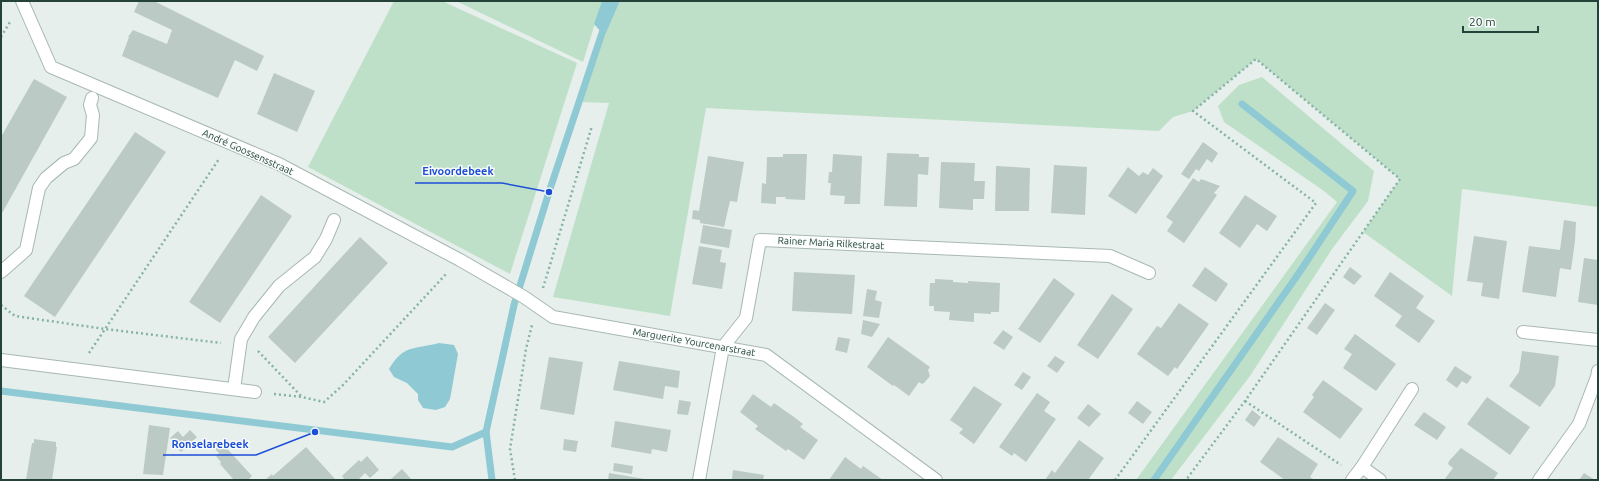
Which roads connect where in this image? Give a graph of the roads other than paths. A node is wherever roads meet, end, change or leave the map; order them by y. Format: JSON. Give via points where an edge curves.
{"nodes":[{"id":1,"x":22,"y":1,"type":"edge"},
{"id":2,"x":92,"y":98,"type":"dead end"},
{"id":3,"x":334,"y":220,"type":"dead end"},
{"id":4,"x":1,"y":272,"type":"edge"},
{"id":5,"x":1149,"y":273,"type":"dead end"},
{"id":6,"x":524,"y":296,"type":"joint"},
{"id":7,"x":1523,"y":332,"type":"dead end"},
{"id":8,"x":1598,"y":340,"type":"edge"},
{"id":9,"x":724,"y":347,"type":"junction"},
{"id":10,"x":1,"y":360,"type":"edge"},
{"id":11,"x":1598,"y":371,"type":"edge"},
{"id":12,"x":234,"y":389,"type":"junction"},
{"id":13,"x":1412,"y":389,"type":"dead end"},
{"id":14,"x":255,"y":392,"type":"road end"},
{"id":15,"x":1356,"y":474,"type":"edge"},
{"id":16,"x":699,"y":480,"type":"edge"},
{"id":17,"x":936,"y":480,"type":"edge"},
{"id":18,"x":1380,"y":480,"type":"edge"},
{"id":19,"x":1539,"y":480,"type":"edge"}],
"edges":[{"from":1,"to":6,"type":"street","name":"André Goossensstraat","via":[[51,66],[279,164]]},
{"from":2,"to":4,"type":"street","via":[[91,138],[74,159],[64,163],[46,178],[39,188],[26,250]]},
{"from":3,"to":12,"type":"street","via":[[315,257],[279,286],[254,316],[241,339]]},
{"from":5,"to":9,"type":"street","name":"Rainer Maria Rilkestraat","via":[[1110,256],[760,240],[746,318]]},
{"from":6,"to":9,"type":"street","name":"Marguerite Yourcenarstraat","via":[[553,317]]},
{"from":7,"to":8,"type":"street"},
{"from":9,"to":16,"type":"street","name":"Rainer Maria Rilkestraat"},
{"from":9,"to":17,"type":"street","name":"Marguerite Yourcenarstraat","via":[[766,355]]},
{"from":10,"to":12,"type":"street"},
{"from":11,"to":19,"type":"street","via":[[1580,424]]},
{"from":12,"to":14,"type":"street"},
{"from":13,"to":15,"type":"street"},
{"from":15,"to":18,"type":"street"}]}
